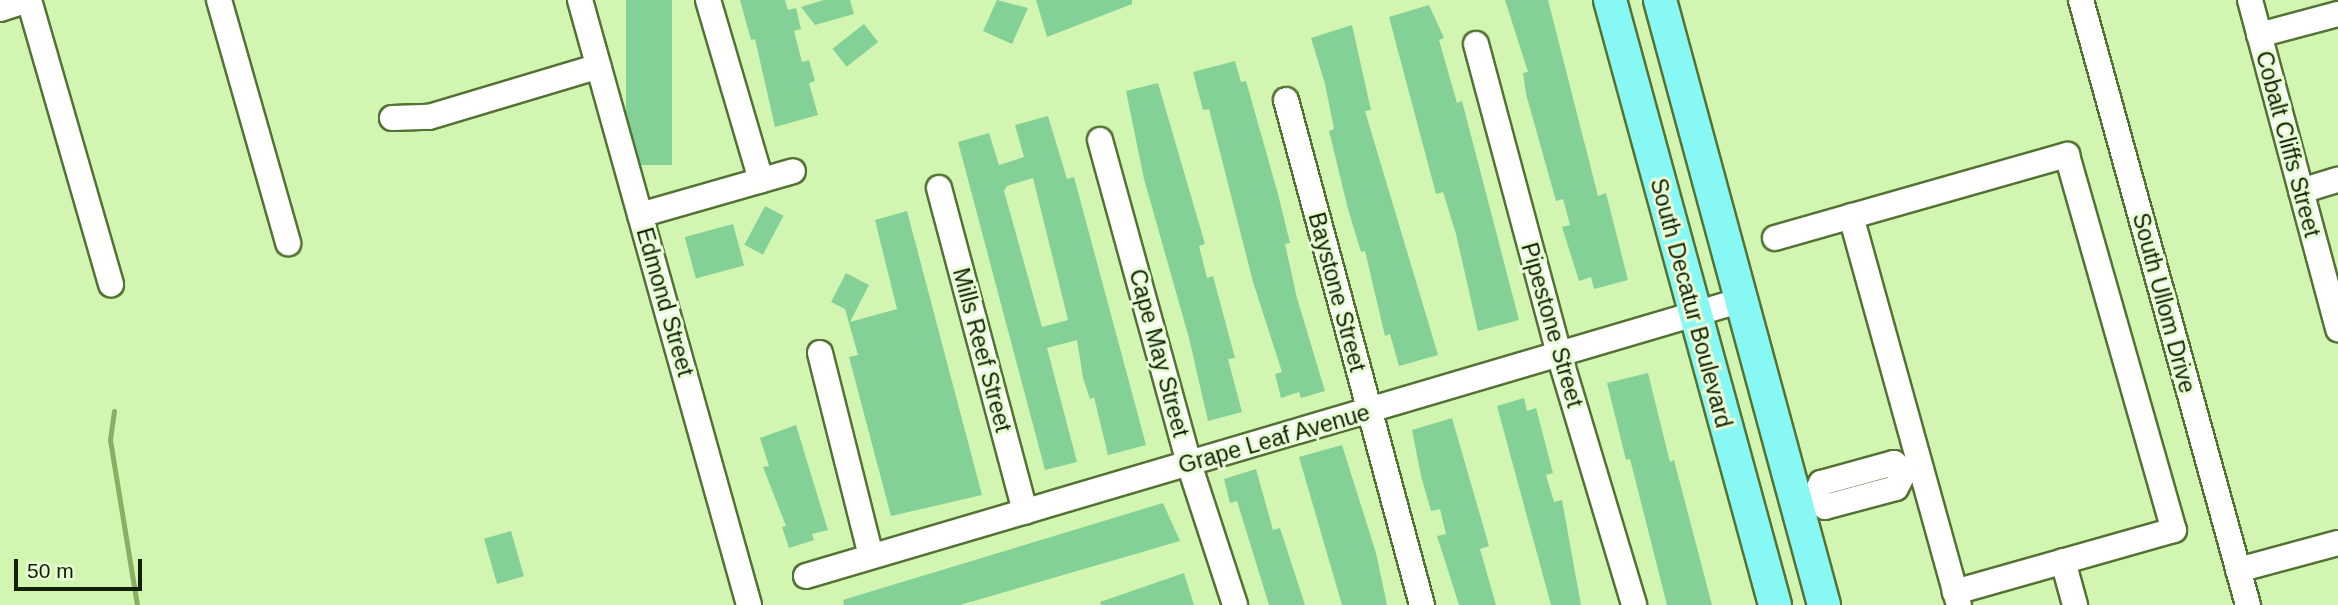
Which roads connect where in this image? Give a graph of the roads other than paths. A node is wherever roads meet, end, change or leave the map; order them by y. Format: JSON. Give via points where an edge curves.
{"nodes":[{"id":1,"x":29,"y":0,"type":"edge"},
{"id":2,"x":219,"y":0,"type":"edge"},
{"id":3,"x":580,"y":0,"type":"edge"},
{"id":4,"x":708,"y":0,"type":"edge"},
{"id":5,"x":1610,"y":0,"type":"edge"},
{"id":6,"x":1660,"y":0,"type":"edge"},
{"id":7,"x":2081,"y":0,"type":"edge"},
{"id":8,"x":2250,"y":0,"type":"edge"},
{"id":9,"x":0,"y":9,"type":"edge"},
{"id":10,"x":2338,"y":14,"type":"edge"},
{"id":11,"x":2259,"y":35,"type":"junction"},
{"id":12,"x":1476,"y":44,"type":"dead end"},
{"id":13,"x":599,"y":66,"type":"junction"},
{"id":14,"x":1286,"y":100,"type":"dead end"},
{"id":15,"x":392,"y":118,"type":"dead end"},
{"id":16,"x":1100,"y":140,"type":"dead end"},
{"id":17,"x":793,"y":171,"type":"dead end"},
{"id":18,"x":761,"y":180,"type":"junction"},
{"id":19,"x":2338,"y":180,"type":"edge"},
{"id":20,"x":939,"y":188,"type":"dead end"},
{"id":21,"x":2301,"y":191,"type":"junction"},
{"id":22,"x":640,"y":215,"type":"junction"},
{"id":23,"x":1851,"y":216,"type":"junction"},
{"id":24,"x":1775,"y":238,"type":"dead end"},
{"id":25,"x":288,"y":243,"type":"dead end"},
{"id":26,"x":111,"y":284,"type":"dead end"},
{"id":27,"x":1742,"y":300,"type":"junction"},
{"id":28,"x":1693,"y":313,"type":"junction"},
{"id":29,"x":2338,"y":329,"type":"edge"},
{"id":30,"x":1558,"y":351,"type":"junction"},
{"id":31,"x":820,"y":353,"type":"dead end"},
{"id":32,"x":1369,"y":411,"type":"junction"},
{"id":33,"x":1189,"y":464,"type":"junction"},
{"id":34,"x":1912,"y":470,"type":"junction"},
{"id":35,"x":1805,"y":499,"type":"junction"},
{"id":36,"x":1025,"y":512,"type":"junction"},
{"id":37,"x":1750,"y":515,"type":"junction"},
{"id":38,"x":2338,"y":543,"type":"edge"},
{"id":39,"x":871,"y":556,"type":"junction"},
{"id":40,"x":2063,"y":561,"type":"junction"},
{"id":41,"x":2238,"y":570,"type":"junction"},
{"id":42,"x":806,"y":576,"type":"dead end"},
{"id":43,"x":1957,"y":599,"type":"edge"},
{"id":44,"x":749,"y":605,"type":"edge"},
{"id":45,"x":1235,"y":605,"type":"edge"},
{"id":46,"x":1422,"y":605,"type":"edge"},
{"id":47,"x":1634,"y":605,"type":"edge"},
{"id":48,"x":1775,"y":605,"type":"edge"},
{"id":49,"x":1825,"y":605,"type":"edge"},
{"id":50,"x":2075,"y":605,"type":"edge"},
{"id":51,"x":2248,"y":605,"type":"edge"}],
"edges":[{"from":1,"to":9,"type":"street"},
{"from":1,"to":26,"type":"street"},
{"from":2,"to":25,"type":"street"},
{"from":3,"to":13,"type":"street","name":"Edmond Street"},
{"from":4,"to":18,"type":"street"},
{"from":5,"to":28,"type":"main road","name":"South Decatur Boulevard"},
{"from":6,"to":27,"type":"main road"},
{"from":7,"to":41,"type":"street","name":"South Ullom Drive"},
{"from":8,"to":11,"type":"street","name":"Cobalt Cliffs Street"},
{"from":10,"to":11,"type":"street"},
{"from":11,"to":21,"type":"street","name":"Cobalt Cliffs Street"},
{"from":12,"to":30,"type":"street","name":"Pipestone Street"},
{"from":13,"to":15,"type":"street","via":[[429,117]]},
{"from":13,"to":22,"type":"street","name":"Edmond Street"},
{"from":14,"to":32,"type":"street","name":"Baystone Street"},
{"from":16,"to":33,"type":"street","name":"Cape May Street"},
{"from":17,"to":18,"type":"street"},
{"from":18,"to":22,"type":"street"},
{"from":19,"to":21,"type":"street"},
{"from":20,"to":36,"type":"street","name":"Mills Reef Street"},
{"from":21,"to":29,"type":"street","name":"Cobalt Cliffs Street"},
{"from":22,"to":44,"type":"street","name":"Edmond Street"},
{"from":23,"to":24,"type":"street"},
{"from":23,"to":34,"type":"street"},
{"from":23,"to":40,"type":"street","via":[[2067,155],[2174,530]]},
{"from":27,"to":28,"type":"street","name":"Grape Leaf Avenue"},
{"from":27,"to":35,"type":"main road"},
{"from":28,"to":30,"type":"street","name":"Grape Leaf Avenue"},
{"from":28,"to":37,"type":"main road","name":"South Decatur Boulevard"},
{"from":30,"to":32,"type":"street","name":"Grape Leaf Avenue"},
{"from":30,"to":47,"type":"street","name":"Pipestone Street"},
{"from":31,"to":39,"type":"street"},
{"from":32,"to":33,"type":"street","name":"Grape Leaf Avenue"},
{"from":32,"to":46,"type":"street","name":"Baystone Street"},
{"from":33,"to":36,"type":"street","name":"Grape Leaf Avenue"},
{"from":33,"to":45,"type":"street","name":"Cape May Street"},
{"from":34,"to":35,"type":"street","via":[[1896,488],[1825,507]]},
{"from":34,"to":43,"type":"street"},
{"from":35,"to":37,"type":"main road"},
{"from":35,"to":49,"type":"main road"},
{"from":36,"to":39,"type":"street","name":"Grape Leaf Avenue"},
{"from":37,"to":48,"type":"main road","name":"South Decatur Boulevard"},
{"from":38,"to":41,"type":"street"},
{"from":39,"to":42,"type":"street","name":"Grape Leaf Avenue"},
{"from":40,"to":43,"type":"street"},
{"from":40,"to":50,"type":"street"},
{"from":41,"to":51,"type":"street","name":"South Ullom Drive"}]}
